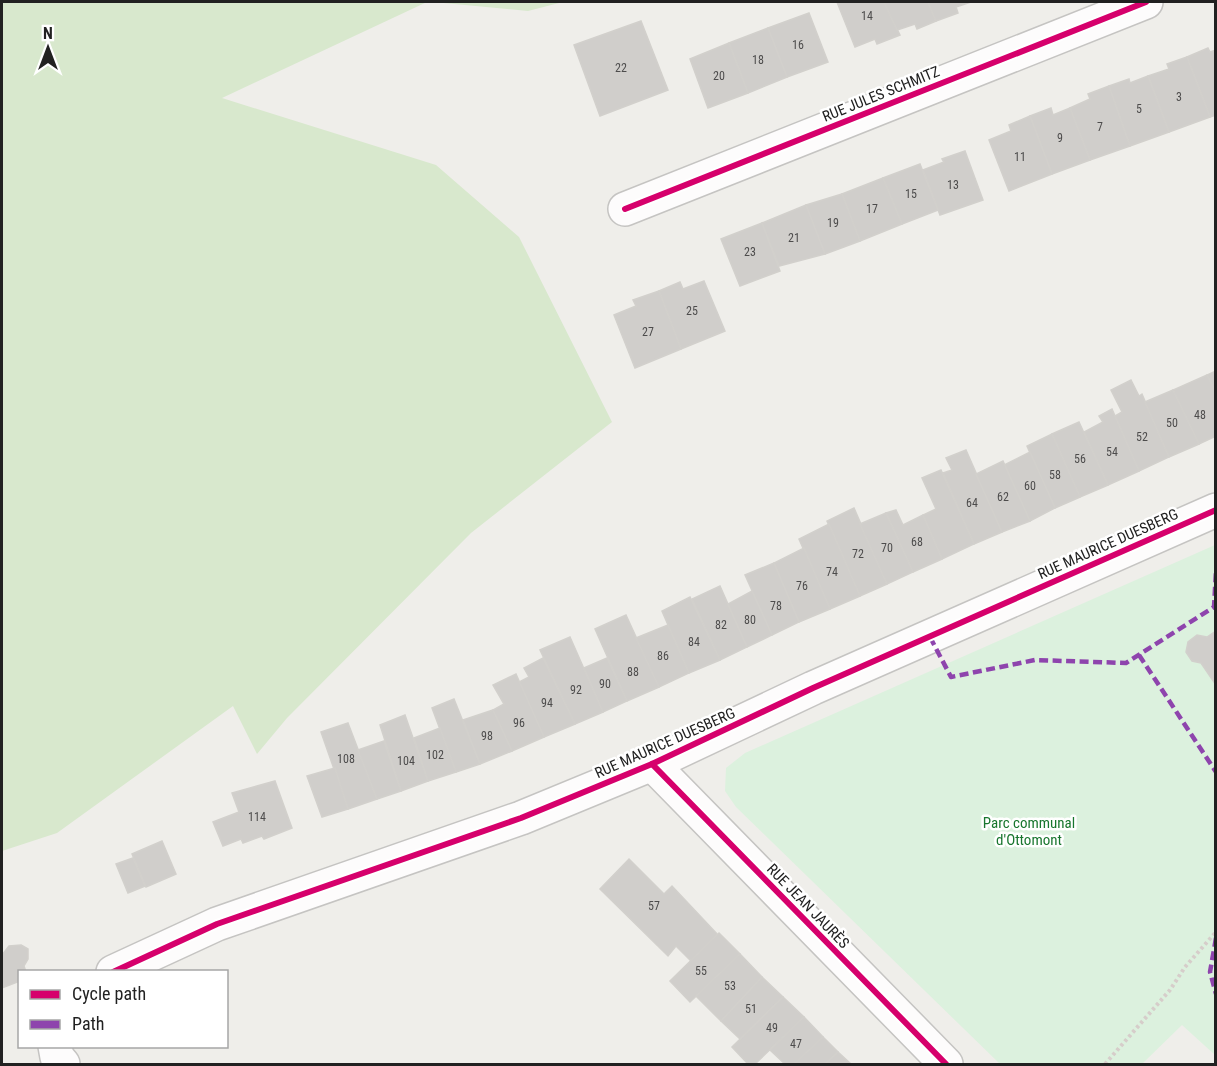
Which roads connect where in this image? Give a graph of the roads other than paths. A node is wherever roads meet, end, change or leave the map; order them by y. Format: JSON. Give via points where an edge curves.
{"nodes":[{"id":1,"x":1146,"y":2,"type":"edge"},
{"id":2,"x":625,"y":210,"type":"dead end"},
{"id":3,"x":1215,"y":510,"type":"edge"},
{"id":4,"x":652,"y":764,"type":"junction"},
{"id":5,"x":117,"y":970,"type":"edge"},
{"id":6,"x":55,"y":1048,"type":"edge"},
{"id":7,"x":63,"y":1065,"type":"edge"},
{"id":8,"x":946,"y":1065,"type":"edge"}],
"edges":[{"from":1,"to":2,"type":"street","name":"RUE JULES SCHMITZ"},
{"from":3,"to":4,"type":"street","name":"RUE MAURICE DUESBERG","via":[[813,688]]},
{"from":4,"to":5,"type":"street","name":"RUE MAURICE DUESBERG","via":[[522,819],[216,924]]},
{"from":4,"to":8,"type":"street","name":"RUE JEAN JAURÈS"},
{"from":6,"to":7,"type":"street"}]}
